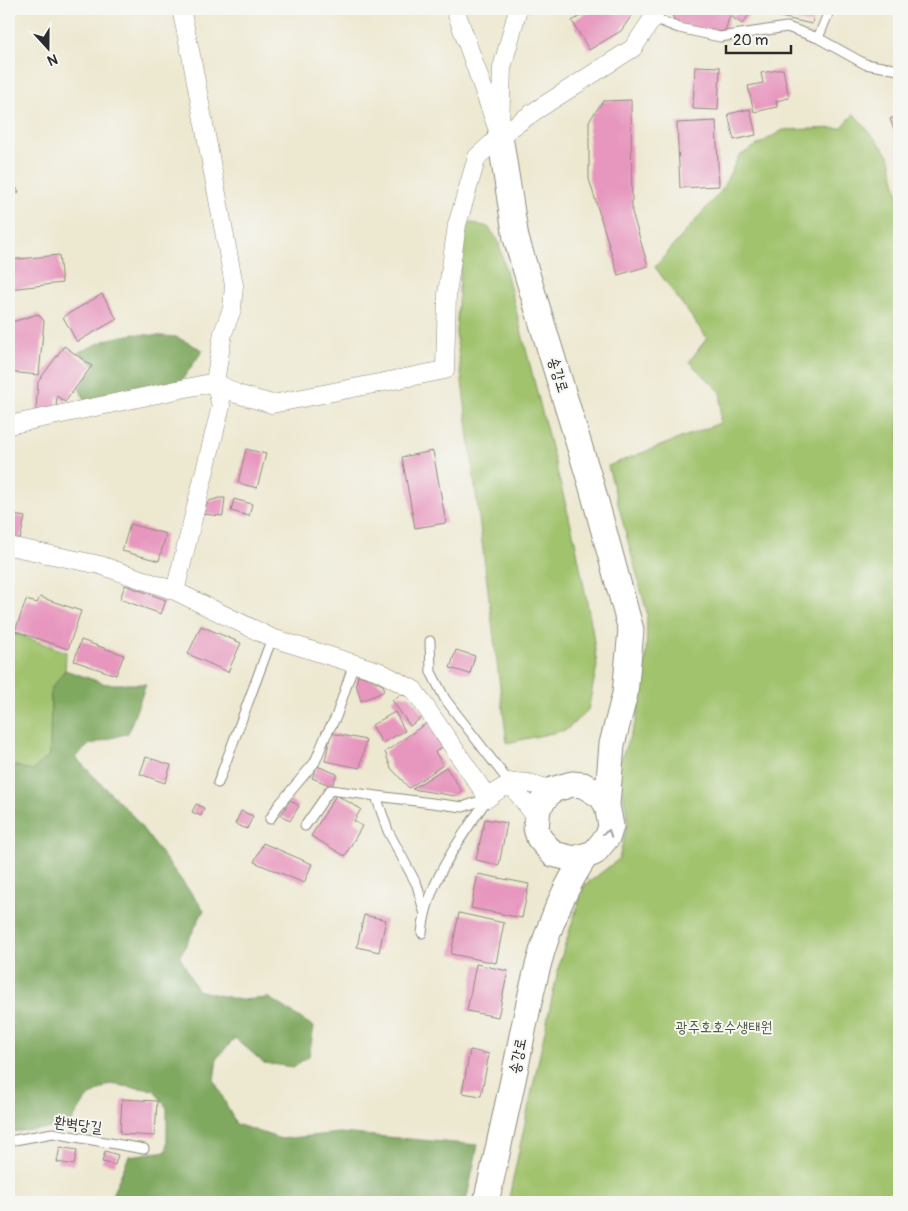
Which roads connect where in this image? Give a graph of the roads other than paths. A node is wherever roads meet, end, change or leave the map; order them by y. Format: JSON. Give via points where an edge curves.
{"nodes":[{"id":1,"x":181,"y":9,"type":"edge"},
{"id":2,"x":455,"y":9,"type":"edge"},
{"id":3,"x":518,"y":9,"type":"edge"},
{"id":4,"x":830,"y":9,"type":"edge"},
{"id":5,"x":655,"y":14,"type":"edge"},
{"id":6,"x":818,"y":38,"type":"junction"},
{"id":7,"x":899,"y":70,"type":"edge"},
{"id":8,"x":500,"y":136,"type":"junction"},
{"id":9,"x":215,"y":382,"type":"junction"},
{"id":10,"x":9,"y":426,"type":"edge"},
{"id":11,"x":9,"y":546,"type":"edge"},
{"id":12,"x":175,"y":591,"type":"junction"},
{"id":13,"x":272,"y":638,"type":"junction"},
{"id":14,"x":430,"y":641,"type":"dead end"},
{"id":15,"x":354,"y":663,"type":"junction"},
{"id":16,"x":612,"y":744,"type":"junction"},
{"id":17,"x":510,"y":782,"type":"junction"},
{"id":18,"x":218,"y":783,"type":"dead end"},
{"id":19,"x":562,"y":787,"type":"junction"},
{"id":20,"x":376,"y":796,"type":"junction"},
{"id":21,"x":488,"y":798,"type":"junction"},
{"id":22,"x":607,"y":805,"type":"junction"},
{"id":23,"x":536,"y":817,"type":"junction"},
{"id":24,"x":270,"y":819,"type":"dead end"},
{"id":25,"x":305,"y":826,"type":"dead end"},
{"id":26,"x":545,"y":847,"type":"junction"},
{"id":27,"x":584,"y":857,"type":"junction"},
{"id":28,"x":556,"y":911,"type":"junction"},
{"id":29,"x":424,"y":912,"type":"junction"},
{"id":30,"x":422,"y":933,"type":"dead end"},
{"id":31,"x":9,"y":1141,"type":"edge"},
{"id":32,"x":144,"y":1149,"type":"dead end"},
{"id":33,"x":486,"y":1202,"type":"edge"}],
"edges":[{"from":1,"to":9,"type":"street","via":[[234,285],[232,309],[223,333]]},
{"from":2,"to":8,"type":"street","name":"송강로"},
{"from":3,"to":8,"type":"street","via":[[502,68]]},
{"from":4,"to":6,"type":"lane"},
{"from":5,"to":6,"type":"lane","via":[[679,28],[720,37],[787,27]]},
{"from":5,"to":8,"type":"street","via":[[633,48]]},
{"from":6,"to":7,"type":"lane","via":[[865,64]]},
{"from":8,"to":9,"type":"street","via":[[477,157],[457,226],[447,294],[445,370],[272,404],[238,394]]},
{"from":8,"to":16,"type":"main road","name":"송강로","via":[[516,238],[591,484],[631,630],[625,694]]},
{"from":9,"to":10,"type":"street"},
{"from":9,"to":12,"type":"street","via":[[221,406]]},
{"from":11,"to":12,"type":"street","via":[[100,565]]},
{"from":12,"to":13,"type":"street"},
{"from":13,"to":15,"type":"street"},
{"from":13,"to":18,"type":"lane"},
{"from":14,"to":17,"type":"lane","via":[[431,672],[444,699]]},
{"from":15,"to":21,"type":"street","via":[[378,671],[414,690]]},
{"from":15,"to":24,"type":"lane","via":[[336,717],[315,762]]},
{"from":16,"to":19,"type":"main road","name":"송강로","via":[[597,764]]},
{"from":16,"to":22,"type":"main road","name":"송강로"},
{"from":17,"to":19,"type":"street"},
{"from":17,"to":21,"type":"street"},
{"from":17,"to":23,"type":"street"},
{"from":19,"to":22,"type":"main road","via":[[593,790]]},
{"from":19,"to":23,"type":"main road","name":"송강로","via":[[538,807]]},
{"from":20,"to":21,"type":"lane","via":[[463,807]]},
{"from":20,"to":25,"type":"lane","via":[[330,790]]},
{"from":20,"to":29,"type":"lane","via":[[388,831],[417,885]]},
{"from":21,"to":29,"type":"lane","via":[[448,858]]},
{"from":27,"to":22,"type":"main road","name":"송강로","one_way":true,"via":[[594,853],[608,836],[610,815]]},
{"from":23,"to":26,"type":"main road","name":"송강로","via":[[538,833]]},
{"from":26,"to":27,"type":"main road","via":[[564,858]]},
{"from":26,"to":28,"type":"main road","name":"송강로","via":[[553,875]]},
{"from":27,"to":28,"type":"main road","name":"송강로","via":[[567,883]]},
{"from":28,"to":33,"type":"main road","name":"송강로","via":[[531,991]]},
{"from":29,"to":30,"type":"lane"},
{"from":31,"to":32,"type":"lane","name":"환벽당길","via":[[53,1133]]}]}
